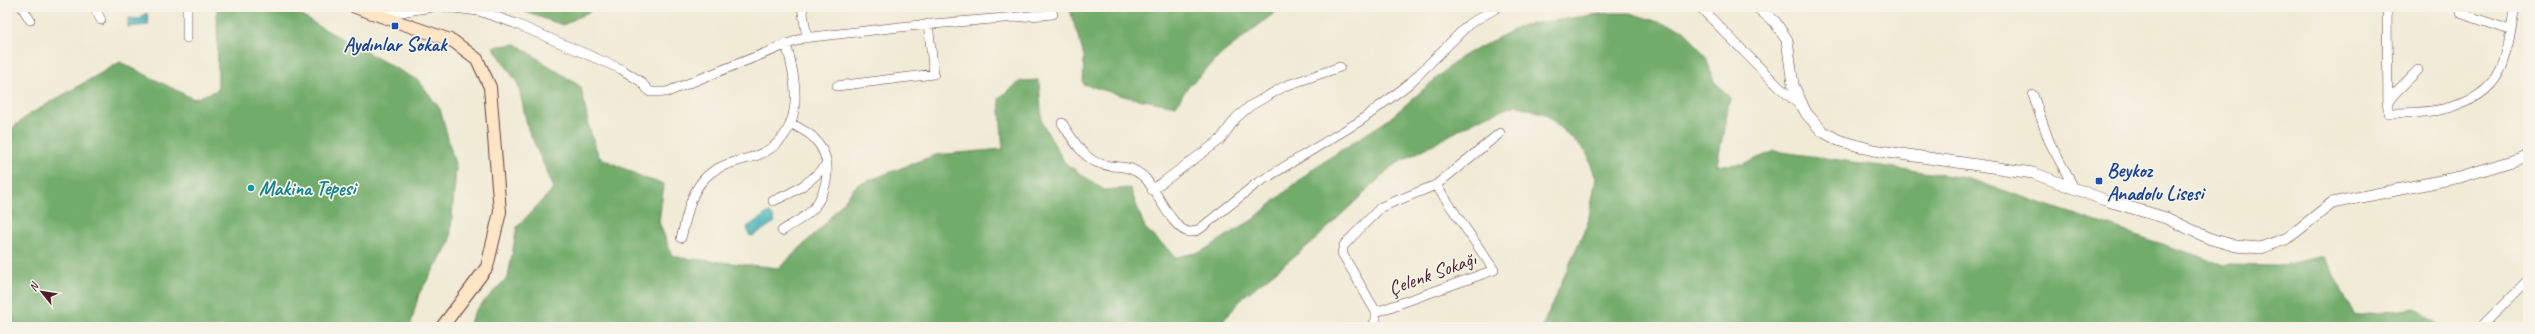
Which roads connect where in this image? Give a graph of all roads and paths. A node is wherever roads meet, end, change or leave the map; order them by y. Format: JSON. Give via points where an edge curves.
{"nodes":[{"id":1,"x":22,"y":7,"type":"edge"},
{"id":2,"x":94,"y":7,"type":"edge"},
{"id":3,"x":187,"y":7,"type":"edge"},
{"id":4,"x":355,"y":7,"type":"edge"},
{"id":5,"x":432,"y":7,"type":"edge"},
{"id":6,"x":445,"y":7,"type":"edge"},
{"id":7,"x":802,"y":7,"type":"edge"},
{"id":8,"x":1498,"y":7,"type":"edge"},
{"id":9,"x":1700,"y":7,"type":"edge"},
{"id":10,"x":1757,"y":7,"type":"edge"},
{"id":11,"x":2387,"y":7,"type":"edge"},
{"id":12,"x":2515,"y":7,"type":"edge"},
{"id":13,"x":2460,"y":13,"type":"dead end"},
{"id":14,"x":1053,"y":14,"type":"dead end"},
{"id":15,"x":382,"y":15,"type":"junction"},
{"id":16,"x":30,"y":20,"type":"dead end"},
{"id":17,"x":101,"y":20,"type":"dead end"},
{"id":18,"x":928,"y":24,"type":"junction"},
{"id":19,"x":2510,"y":30,"type":"junction"},
{"id":20,"x":187,"y":38,"type":"dead end"},
{"id":21,"x":807,"y":38,"type":"junction"},
{"id":22,"x":786,"y":44,"type":"junction"},
{"id":23,"x":1340,"y":67,"type":"dead end"},
{"id":24,"x":2418,"y":70,"type":"dead end"},
{"id":25,"x":837,"y":86,"type":"dead end"},
{"id":26,"x":2033,"y":95,"type":"dead end"},
{"id":27,"x":2386,"y":106,"type":"junction"},
{"id":28,"x":1804,"y":108,"type":"junction"},
{"id":29,"x":790,"y":123,"type":"junction"},
{"id":30,"x":1062,"y":123,"type":"dead end"},
{"id":31,"x":1500,"y":133,"type":"dead end"},
{"id":32,"x":2528,"y":156,"type":"edge"},
{"id":33,"x":827,"y":163,"type":"junction"},
{"id":34,"x":1436,"y":185,"type":"junction"},
{"id":35,"x":2074,"y":188,"type":"junction"},
{"id":36,"x":1152,"y":190,"type":"junction"},
{"id":37,"x":773,"y":202,"type":"dead end"},
{"id":38,"x":782,"y":231,"type":"dead end"},
{"id":39,"x":681,"y":238,"type":"dead end"},
{"id":40,"x":2528,"y":280,"type":"edge"},
{"id":41,"x":1376,"y":312,"type":"junction"},
{"id":42,"x":442,"y":327,"type":"edge"},
{"id":43,"x":1372,"y":327,"type":"edge"},
{"id":44,"x":2481,"y":327,"type":"edge"}],
"edges":[{"from":1,"to":16,"type":"street"},
{"from":2,"to":17,"type":"street"},
{"from":3,"to":20,"type":"street"},
{"from":4,"to":15,"type":"main road"},
{"from":5,"to":15,"type":"street"},
{"from":6,"to":22,"type":"street","via":[[479,11],[514,23],[621,69],[640,81],[650,92],[667,92]]},
{"from":7,"to":21,"type":"street"},
{"from":8,"to":36,"type":"street","via":[[1469,24],[1409,84],[1360,121],[1256,184],[1201,228],[1190,232],[1183,230]]},
{"from":9,"to":28,"type":"street","via":[[1778,86]]},
{"from":10,"to":28,"type":"street","via":[[1775,22],[1787,40],[1793,85]]},
{"from":11,"to":27,"type":"street"},
{"from":12,"to":19,"type":"street"},
{"from":13,"to":19,"type":"street"},
{"from":14,"to":18,"type":"street"},
{"from":15,"to":42,"type":"main road","via":[[453,41],[477,59],[490,88],[500,212],[487,267]]},
{"from":18,"to":21,"type":"street"},
{"from":18,"to":25,"type":"street","via":[[934,74]]},
{"from":19,"to":27,"type":"street","via":[[2504,63],[2496,79],[2482,93],[2448,109],[2420,114],[2388,113]]},
{"from":21,"to":22,"type":"street"},
{"from":22,"to":29,"type":"street","via":[[794,72],[795,106]]},
{"from":23,"to":36,"type":"street","via":[[1285,86],[1250,106],[1236,118],[1220,140]]},
{"from":24,"to":27,"type":"street"},
{"from":26,"to":35,"type":"street","via":[[2049,141]]},
{"from":28,"to":35,"type":"street","via":[[1822,131],[1838,140],[1873,150],[2033,173]]},
{"from":29,"to":33,"type":"street","via":[[813,137]]},
{"from":29,"to":39,"type":"street","via":[[786,134],[775,147],[716,169],[704,179],[694,192]]},
{"from":30,"to":36,"type":"street","via":[[1090,160],[1101,165],[1131,168],[1145,178]]},
{"from":31,"to":34,"type":"street","name":"Çelenk Sokağı"},
{"from":32,"to":35,"type":"street","via":[[2460,176],[2332,203],[2288,238],[2260,248],[2236,246],[2211,239],[2166,218]]},
{"from":33,"to":37,"type":"street","via":[[798,191]]},
{"from":33,"to":38,"type":"street","via":[[828,173],[823,191],[813,209]]},
{"from":34,"to":41,"type":"street","name":"Çelenk Sokağı","via":[[1381,207],[1344,245],[1342,253]]},
{"from":34,"to":41,"type":"street","name":"Çelenk Sokağı","via":[[1494,270]]},
{"from":40,"to":44,"type":"street"},
{"from":41,"to":43,"type":"street","name":"Çelenk Sokağı","via":[[1376,320]]}]}
